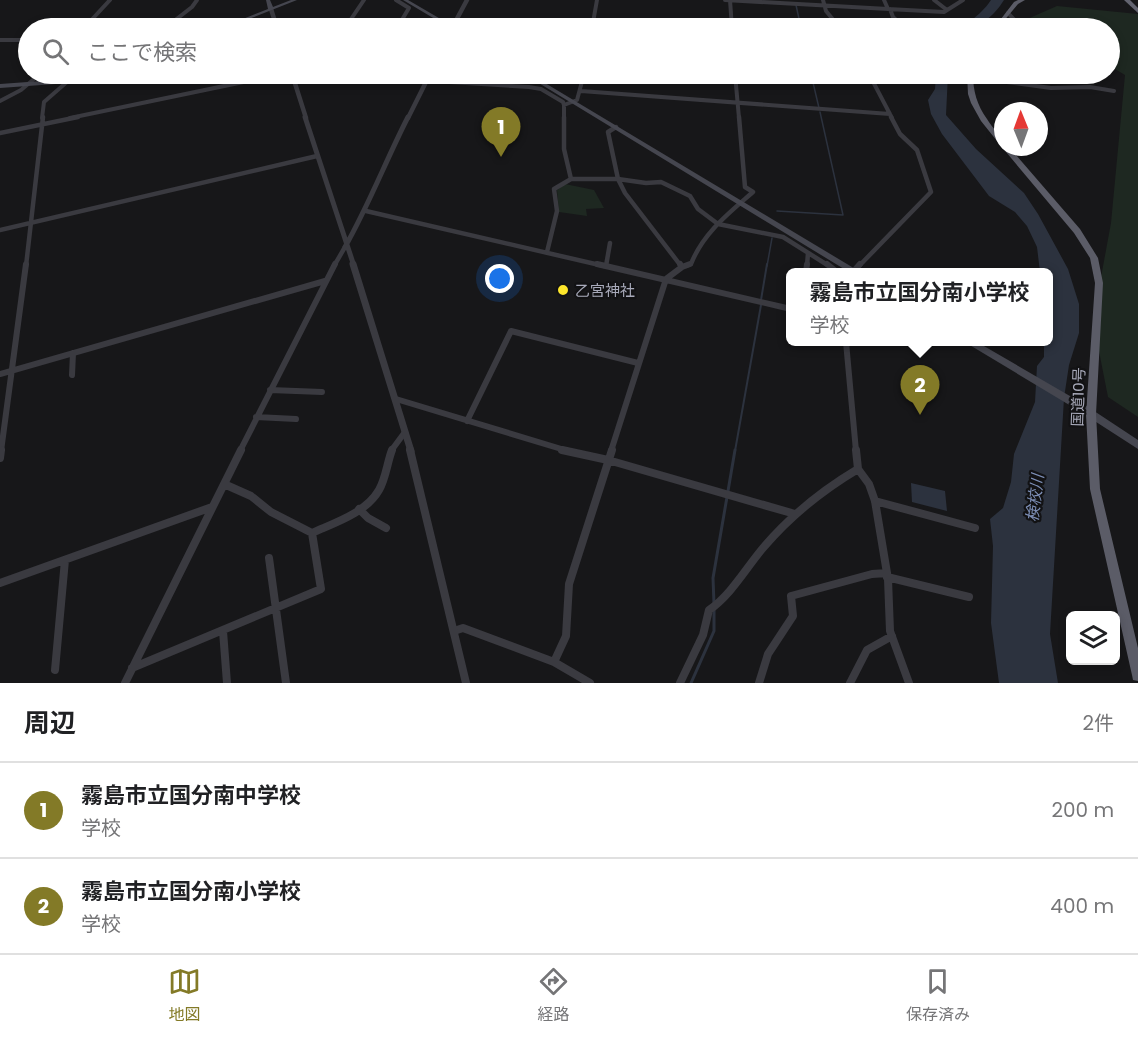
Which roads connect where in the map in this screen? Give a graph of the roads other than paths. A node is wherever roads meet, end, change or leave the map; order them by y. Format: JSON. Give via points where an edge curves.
{"nodes":[{"id":1,"x":110,"y":0,"type":"edge"},
{"id":2,"x":197,"y":0,"type":"edge"},
{"id":3,"x":268,"y":0,"type":"edge"},
{"id":4,"x":295,"y":0,"type":"edge"},
{"id":5,"x":364,"y":0,"type":"edge"},
{"id":6,"x":396,"y":0,"type":"edge"},
{"id":7,"x":405,"y":0,"type":"edge"},
{"id":8,"x":467,"y":0,"type":"edge"},
{"id":9,"x":597,"y":0,"type":"edge"},
{"id":10,"x":725,"y":0,"type":"edge"},
{"id":11,"x":730,"y":0,"type":"edge"},
{"id":12,"x":885,"y":0,"type":"edge"},
{"id":13,"x":933,"y":0,"type":"edge"},
{"id":14,"x":950,"y":0,"type":"edge"},
{"id":15,"x":963,"y":0,"type":"edge"},
{"id":16,"x":1022,"y":0,"type":"edge"},
{"id":17,"x":1129,"y":0,"type":"edge"},
{"id":18,"x":823,"y":3,"type":"edge"},
{"id":19,"x":954,"y":6,"type":"junction"},
{"id":20,"x":271,"y":9,"type":"junction"},
{"id":21,"x":889,"y":9,"type":"junction"},
{"id":22,"x":1138,"y":9,"type":"edge"},
{"id":23,"x":947,"y":10,"type":"junction"},
{"id":24,"x":1008,"y":13,"type":"junction"},
{"id":25,"x":93,"y":18,"type":"edge"},
{"id":26,"x":178,"y":18,"type":"edge"},
{"id":27,"x":248,"y":18,"type":"edge"},
{"id":28,"x":274,"y":18,"type":"edge"},
{"id":29,"x":352,"y":18,"type":"edge"},
{"id":30,"x":403,"y":18,"type":"edge"},
{"id":31,"x":435,"y":18,"type":"edge"},
{"id":32,"x":457,"y":18,"type":"edge"},
{"id":33,"x":594,"y":18,"type":"edge"},
{"id":34,"x":731,"y":18,"type":"edge"},
{"id":35,"x":833,"y":18,"type":"edge"},
{"id":36,"x":894,"y":18,"type":"edge"},
{"id":37,"x":1004,"y":18,"type":"edge"},
{"id":38,"x":1015,"y":18,"type":"edge"},
{"id":39,"x":0,"y":40,"type":"edge"},
{"id":40,"x":18,"y":40,"type":"edge"},
{"id":41,"x":30,"y":84,"type":"joint"},
{"id":42,"x":64,"y":84,"type":"edge"},
{"id":43,"x":234,"y":84,"type":"edge"},
{"id":44,"x":295,"y":84,"type":"edge"},
{"id":45,"x":424,"y":84,"type":"edge"},
{"id":46,"x":498,"y":84,"type":"edge"},
{"id":47,"x":544,"y":84,"type":"edge"},
{"id":48,"x":582,"y":84,"type":"edge"},
{"id":49,"x":736,"y":84,"type":"edge"},
{"id":50,"x":874,"y":84,"type":"edge"},
{"id":51,"x":970,"y":84,"type":"edge"},
{"id":52,"x":1026,"y":84,"type":"edge"},
{"id":53,"x":0,"y":86,"type":"edge"},
{"id":54,"x":581,"y":91,"type":"junction"},
{"id":55,"x":1114,"y":91,"type":"dead end"},
{"id":56,"x":0,"y":101,"type":"edge"},
{"id":57,"x":573,"y":101,"type":"junction"},
{"id":58,"x":737,"y":104,"type":"junction"},
{"id":59,"x":564,"y":105,"type":"junction"},
{"id":60,"x":890,"y":114,"type":"junction"},
{"id":61,"x":43,"y":124,"type":"junction"},
{"id":62,"x":616,"y":127,"type":"junction"},
{"id":63,"x":994,"y":132,"type":"edge"},
{"id":64,"x":0,"y":133,"type":"edge"},
{"id":65,"x":317,"y":156,"type":"junction"},
{"id":66,"x":1013,"y":156,"type":"edge"},
{"id":67,"x":571,"y":179,"type":"junction"},
{"id":68,"x":618,"y":179,"type":"junction"},
{"id":69,"x":740,"y":203,"type":"junction"},
{"id":70,"x":366,"y":211,"type":"junction"},
{"id":71,"x":32,"y":223,"type":"junction"},
{"id":72,"x":718,"y":224,"type":"junction"},
{"id":73,"x":0,"y":230,"type":"edge"},
{"id":74,"x":610,"y":243,"type":"dead end"},
{"id":75,"x":345,"y":247,"type":"junction"},
{"id":76,"x":548,"y":252,"type":"junction"},
{"id":77,"x":808,"y":253,"type":"junction"},
{"id":78,"x":606,"y":266,"type":"junction"},
{"id":79,"x":682,"y":267,"type":"junction"},
{"id":80,"x":806,"y":268,"type":"edge"},
{"id":81,"x":830,"y":268,"type":"edge"},
{"id":82,"x":847,"y":268,"type":"edge"},
{"id":83,"x":858,"y":268,"type":"edge"},
{"id":84,"x":666,"y":279,"type":"junction"},
{"id":85,"x":324,"y":281,"type":"junction"},
{"id":86,"x":786,"y":308,"type":"edge"},
{"id":87,"x":846,"y":346,"type":"edge"},
{"id":88,"x":978,"y":346,"type":"edge"},
{"id":89,"x":73,"y":353,"type":"junction"},
{"id":90,"x":638,"y":363,"type":"junction"},
{"id":91,"x":11,"y":371,"type":"junction"},
{"id":92,"x":0,"y":374,"type":"edge"},
{"id":93,"x":72,"y":375,"type":"dead end"},
{"id":94,"x":270,"y":390,"type":"junction"},
{"id":95,"x":321,"y":392,"type":"dead end"},
{"id":96,"x":396,"y":399,"type":"junction"},
{"id":97,"x":1090,"y":414,"type":"junction"},
{"id":98,"x":256,"y":417,"type":"junction"},
{"id":99,"x":296,"y":419,"type":"dead end"},
{"id":100,"x":467,"y":421,"type":"junction"},
{"id":101,"x":405,"y":432,"type":"junction"},
{"id":102,"x":1138,"y":445,"type":"edge"},
{"id":103,"x":0,"y":458,"type":"edge"},
{"id":104,"x":608,"y":459,"type":"junction"},
{"id":105,"x":858,"y":469,"type":"junction"},
{"id":106,"x":224,"y":484,"type":"junction"},
{"id":107,"x":875,"y":501,"type":"junction"},
{"id":108,"x":212,"y":507,"type":"junction"},
{"id":109,"x":359,"y":509,"type":"junction"},
{"id":110,"x":795,"y":514,"type":"junction"},
{"id":111,"x":386,"y":528,"type":"dead end"},
{"id":112,"x":975,"y":528,"type":"dead end"},
{"id":113,"x":312,"y":534,"type":"junction"},
{"id":114,"x":268,"y":558,"type":"dead end"},
{"id":115,"x":65,"y":560,"type":"junction"},
{"id":116,"x":887,"y":575,"type":"junction"},
{"id":117,"x":0,"y":583,"type":"edge"},
{"id":118,"x":969,"y":597,"type":"dead end"},
{"id":119,"x":275,"y":610,"type":"junction"},
{"id":120,"x":222,"y":631,"type":"junction"},
{"id":121,"x":454,"y":631,"type":"junction"},
{"id":122,"x":892,"y":636,"type":"junction"},
{"id":123,"x":554,"y":662,"type":"junction"},
{"id":124,"x":132,"y":668,"type":"junction"},
{"id":125,"x":55,"y":670,"type":"dead end"},
{"id":126,"x":1138,"y":675,"type":"edge"},
{"id":127,"x":464,"y":682,"type":"edge"},
{"id":128,"x":125,"y":683,"type":"edge"},
{"id":129,"x":227,"y":683,"type":"edge"},
{"id":130,"x":286,"y":683,"type":"edge"},
{"id":131,"x":590,"y":683,"type":"edge"},
{"id":132,"x":680,"y":683,"type":"edge"},
{"id":133,"x":759,"y":683,"type":"edge"},
{"id":134,"x":850,"y":683,"type":"edge"},
{"id":135,"x":909,"y":683,"type":"edge"}],
"edges":[{"from":1,"to":25,"type":"street"},
{"from":2,"to":26,"type":"street"},
{"from":3,"to":20,"type":"main road"},
{"from":4,"to":20,"type":"main road"},
{"from":5,"to":29,"type":"street"},
{"from":6,"to":30,"type":"street","via":[[409,8]]},
{"from":7,"to":31,"type":"main road"},
{"from":8,"to":32,"type":"street"},
{"from":9,"to":33,"type":"street"},
{"from":10,"to":11,"type":"street"},
{"from":11,"to":18,"type":"street"},
{"from":11,"to":34,"type":"street"},
{"from":12,"to":21,"type":"street"},
{"from":13,"to":23,"type":"street"},
{"from":14,"to":19,"type":"street"},
{"from":15,"to":19,"type":"street"},
{"from":16,"to":24,"type":"highway"},
{"from":17,"to":22,"type":"highway"},
{"from":18,"to":21,"type":"street"},
{"from":18,"to":35,"type":"street"},
{"from":19,"to":23,"type":"street"},
{"from":20,"to":27,"type":"main road"},
{"from":20,"to":28,"type":"street"},
{"from":21,"to":23,"type":"street"},
{"from":21,"to":36,"type":"street"},
{"from":24,"to":37,"type":"highway"},
{"from":24,"to":38,"type":"street"},
{"from":39,"to":40,"type":"street"},
{"from":41,"to":53,"type":"main road"},
{"from":41,"to":56,"type":"street"},
{"from":42,"to":61,"type":"street","via":[[45,99]]},
{"from":43,"to":61,"type":"street"},
{"from":44,"to":65,"type":"street"},
{"from":45,"to":70,"type":"street"},
{"from":46,"to":59,"type":"street","via":[[541,89]]},
{"from":47,"to":57,"type":"main road"},
{"from":48,"to":54,"type":"street"},
{"from":49,"to":58,"type":"street"},
{"from":50,"to":60,"type":"street"},
{"from":51,"to":63,"type":"highway","name":"国道10号","via":[[976,106]]},
{"from":52,"to":55,"type":"street"},
{"from":54,"to":57,"type":"street"},
{"from":54,"to":58,"type":"street"},
{"from":57,"to":59,"type":"street"},
{"from":57,"to":62,"type":"main road"},
{"from":58,"to":60,"type":"street"},
{"from":58,"to":69,"type":"street","via":[[745,187],[753,192]]},
{"from":59,"to":67,"type":"street","via":[[564,149]]},
{"from":60,"to":83,"type":"street","via":[[900,134],[917,150],[931,192]]},
{"from":61,"to":64,"type":"street"},
{"from":61,"to":71,"type":"street"},
{"from":62,"to":68,"type":"street","via":[[608,132]]},
{"from":62,"to":69,"type":"main road"},
{"from":65,"to":71,"type":"street"},
{"from":65,"to":75,"type":"street"},
{"from":66,"to":97,"type":"highway","name":"国道10号","via":[[1086,243],[1097,269],[1099,297]]},
{"from":67,"to":68,"type":"street"},
{"from":67,"to":76,"type":"street","via":[[554,189],[557,211]]},
{"from":68,"to":72,"type":"street","via":[[668,185],[690,196],[698,211]]},
{"from":68,"to":79,"type":"street"},
{"from":69,"to":72,"type":"street"},
{"from":69,"to":82,"type":"main road"},
{"from":70,"to":75,"type":"street"},
{"from":70,"to":76,"type":"street"},
{"from":71,"to":73,"type":"street"},
{"from":71,"to":91,"type":"street"},
{"from":72,"to":77,"type":"street","via":[[785,237]]},
{"from":72,"to":79,"type":"street","via":[[694,252],[692,264]]},
{"from":74,"to":78,"type":"street"},
{"from":75,"to":85,"type":"street"},
{"from":75,"to":96,"type":"street"},
{"from":76,"to":78,"type":"street"},
{"from":77,"to":80,"type":"street"},
{"from":77,"to":81,"type":"street"},
{"from":78,"to":84,"type":"street"},
{"from":79,"to":84,"type":"street"},
{"from":84,"to":86,"type":"street"},
{"from":84,"to":90,"type":"street"},
{"from":85,"to":89,"type":"street"},
{"from":85,"to":94,"type":"street"},
{"from":87,"to":105,"type":"street"},
{"from":88,"to":97,"type":"main road"},
{"from":89,"to":91,"type":"street"},
{"from":89,"to":93,"type":"street"},
{"from":90,"to":100,"type":"street","via":[[511,331]]},
{"from":90,"to":104,"type":"street"},
{"from":91,"to":92,"type":"street"},
{"from":91,"to":103,"type":"street"},
{"from":94,"to":95,"type":"street"},
{"from":94,"to":98,"type":"street"},
{"from":96,"to":100,"type":"street"},
{"from":96,"to":101,"type":"street"},
{"from":97,"to":102,"type":"main road"},
{"from":97,"to":126,"type":"highway","name":"国道10号","via":[[1095,489]]},
{"from":98,"to":99,"type":"street"},
{"from":98,"to":106,"type":"street"},
{"from":100,"to":104,"type":"street","via":[[563,450]]},
{"from":101,"to":109,"type":"street","via":[[392,447],[379,490]]},
{"from":101,"to":121,"type":"street"},
{"from":104,"to":110,"type":"street"},
{"from":104,"to":123,"type":"street","via":[[569,584],[566,636]]},
{"from":105,"to":107,"type":"street"},
{"from":105,"to":110,"type":"street"},
{"from":106,"to":108,"type":"street"},
{"from":106,"to":113,"type":"street"},
{"from":107,"to":112,"type":"street"},
{"from":107,"to":116,"type":"street"},
{"from":108,"to":115,"type":"street"},
{"from":108,"to":124,"type":"street"},
{"from":109,"to":111,"type":"street","via":[[365,517]]},
{"from":109,"to":113,"type":"street"},
{"from":110,"to":132,"type":"street","via":[[709,610],[703,635]]},
{"from":113,"to":119,"type":"street","via":[[321,589]]},
{"from":114,"to":119,"type":"street"},
{"from":115,"to":117,"type":"street"},
{"from":115,"to":125,"type":"street"},
{"from":116,"to":118,"type":"street"},
{"from":116,"to":122,"type":"street"},
{"from":116,"to":133,"type":"street","via":[[872,574],[790,596],[793,616],[768,654]]},
{"from":119,"to":120,"type":"street"},
{"from":119,"to":130,"type":"street"},
{"from":120,"to":124,"type":"street"},
{"from":120,"to":129,"type":"street"},
{"from":121,"to":123,"type":"street","via":[[463,628]]},
{"from":121,"to":127,"type":"street"},
{"from":122,"to":134,"type":"street","via":[[867,650]]},
{"from":122,"to":135,"type":"street"},
{"from":123,"to":131,"type":"street"},
{"from":124,"to":128,"type":"street"}]}
